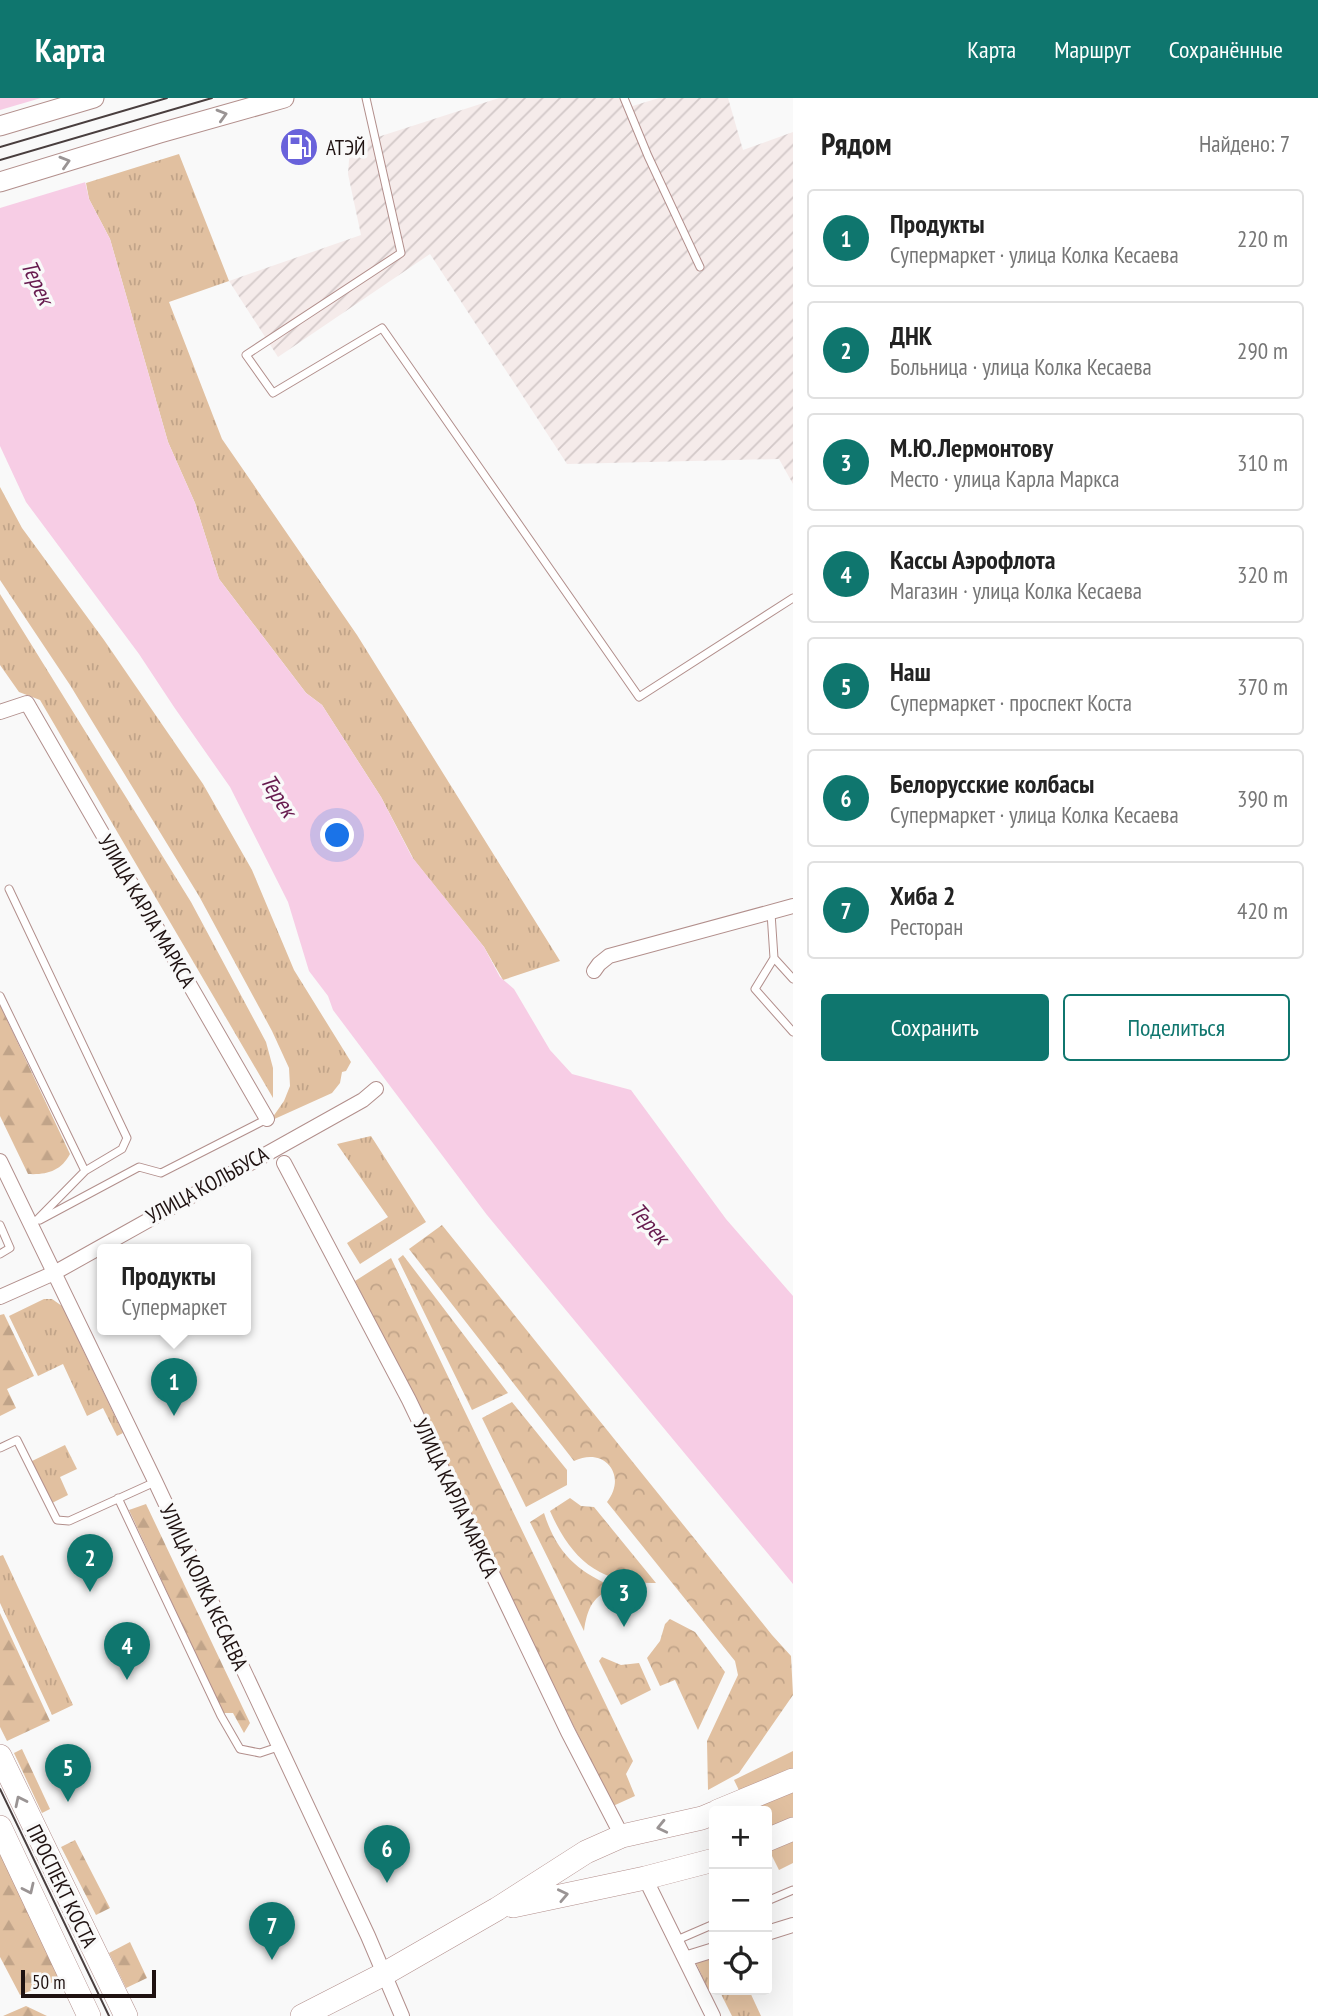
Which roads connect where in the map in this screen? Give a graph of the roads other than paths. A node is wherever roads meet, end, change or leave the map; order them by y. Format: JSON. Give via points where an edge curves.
{"nodes":[{"id":1,"x":94,"y":98,"type":"edge"},
{"id":2,"x":284,"y":98,"type":"edge"},
{"id":3,"x":366,"y":98,"type":"edge"},
{"id":4,"x":624,"y":98,"type":"edge"},
{"id":5,"x":0,"y":126,"type":"edge"},
{"id":6,"x":0,"y":182,"type":"edge"},
{"id":7,"x":700,"y":267,"type":"dead end"},
{"id":8,"x":793,"y":598,"type":"edge"},
{"id":9,"x":0,"y":712,"type":"edge"},
{"id":10,"x":9,"y":889,"type":"dead end"},
{"id":11,"x":793,"y":906,"type":"edge"},
{"id":12,"x":771,"y":912,"type":"junction"},
{"id":13,"x":774,"y":958,"type":"junction"},
{"id":14,"x":594,"y":971,"type":"dead end"},
{"id":15,"x":793,"y":979,"type":"edge"},
{"id":16,"x":0,"y":996,"type":"edge"},
{"id":17,"x":793,"y":1032,"type":"edge"},
{"id":18,"x":376,"y":1089,"type":"dead end"},
{"id":19,"x":267,"y":1118,"type":"joint"},
{"id":20,"x":0,"y":1161,"type":"edge"},
{"id":21,"x":284,"y":1163,"type":"dead end"},
{"id":22,"x":85,"y":1171,"type":"junction"},
{"id":23,"x":0,"y":1225,"type":"edge"},
{"id":24,"x":32,"y":1225,"type":"junction"},
{"id":25,"x":106,"y":1244,"type":"edge"},
{"id":26,"x":97,"y":1249,"type":"edge"},
{"id":27,"x":0,"y":1254,"type":"edge"},
{"id":28,"x":54,"y":1273,"type":"junction"},
{"id":29,"x":0,"y":1297,"type":"edge"},
{"id":30,"x":0,"y":1448,"type":"edge"},
{"id":31,"x":156,"y":1481,"type":"junction"},
{"id":32,"x":118,"y":1497,"type":"junction"},
{"id":33,"x":278,"y":1747,"type":"junction"},
{"id":34,"x":0,"y":1756,"type":"edge"},
{"id":35,"x":793,"y":1780,"type":"edge"},
{"id":36,"x":731,"y":1806,"type":"edge"},
{"id":37,"x":709,"y":1815,"type":"edge"},
{"id":38,"x":0,"y":1827,"type":"edge"},
{"id":39,"x":793,"y":1829,"type":"edge"},
{"id":40,"x":622,"y":1836,"type":"junction"},
{"id":41,"x":772,"y":1838,"type":"edge"},
{"id":42,"x":709,"y":1861,"type":"edge"},
{"id":43,"x":645,"y":1878,"type":"junction"},
{"id":44,"x":793,"y":1890,"type":"edge"},
{"id":45,"x":772,"y":1899,"type":"edge"},
{"id":46,"x":496,"y":1909,"type":"junction"},
{"id":47,"x":793,"y":1925,"type":"edge"},
{"id":48,"x":709,"y":1926,"type":"edge"},
{"id":49,"x":770,"y":1932,"type":"edge"},
{"id":50,"x":677,"y":1940,"type":"junction"},
{"id":51,"x":709,"y":1952,"type":"edge"},
{"id":52,"x":685,"y":1959,"type":"junction"},
{"id":53,"x":384,"y":1974,"type":"junction"},
{"id":54,"x":89,"y":2016,"type":"edge"},
{"id":55,"x":126,"y":2016,"type":"edge"},
{"id":56,"x":302,"y":2016,"type":"edge"},
{"id":57,"x":402,"y":2016,"type":"edge"},
{"id":58,"x":713,"y":2016,"type":"edge"}],
"edges":[{"from":1,"to":5,"type":"main road"},
{"from":6,"to":2,"type":"main road","one_way":true},
{"from":3,"to":8,"type":"lane","via":[[401,253],[246,355],[273,393],[382,328],[639,697]]},
{"from":4,"to":7,"type":"lane"},
{"from":9,"to":19,"type":"street","name":"УЛИЦА КАРЛА МАРКСА","via":[[27,703]]},
{"from":10,"to":22,"type":"lane","via":[[127,1138],[122,1149]]},
{"from":11,"to":12,"type":"street"},
{"from":12,"to":13,"type":"lane"},
{"from":12,"to":14,"type":"street","via":[[609,956]]},
{"from":13,"to":15,"type":"lane"},
{"from":13,"to":17,"type":"lane","via":[[755,989]]},
{"from":16,"to":22,"type":"lane"},
{"from":18,"to":25,"type":"street","name":"УЛИЦА КОЛЬБУСА"},
{"from":19,"to":24,"type":"lane","via":[[161,1173],[139,1167]]},
{"from":20,"to":24,"type":"street","name":"УЛИЦА КОЛКА КЕСАЕВА"},
{"from":21,"to":40,"type":"street","name":"УЛИЦА КАРЛА МАРКСА","via":[[409,1399]]},
{"from":22,"to":24,"type":"lane"},
{"from":23,"to":27,"type":"lane","via":[[10,1248]]},
{"from":24,"to":28,"type":"street","name":"УЛИЦА КОЛКА КЕСАЕВА"},
{"from":26,"to":28,"type":"street","name":"УЛИЦА КОЛЬБУСА"},
{"from":28,"to":29,"type":"street","name":"УЛИЦА КОЛЬБУСА"},
{"from":28,"to":31,"type":"street","name":"УЛИЦА КОЛКА КЕСАЕВА"},
{"from":30,"to":32,"type":"lane","via":[[17,1440],[57,1520],[69,1521]]},
{"from":31,"to":32,"type":"lane"},
{"from":31,"to":33,"type":"street","name":"УЛИЦА КОЛКА КЕСАЕВА"},
{"from":32,"to":33,"type":"lane","via":[[240,1749],[260,1753]]},
{"from":33,"to":53,"type":"street","name":"УЛИЦА КОЛКА КЕСАЕВА"},
{"from":55,"to":34,"type":"main road","name":"ПРОСПЕКТ КОСТА","one_way":true},
{"from":35,"to":36,"type":"main road"},
{"from":37,"to":40,"type":"main road","one_way":true},
{"from":38,"to":54,"type":"main road","name":"ПРОСПЕКТ КОСТА","one_way":true},
{"from":39,"to":41,"type":"main road"},
{"from":40,"to":46,"type":"main road","via":[[586,1852]]},
{"from":42,"to":43,"type":"main road"},
{"from":46,"to":43,"type":"main road","one_way":true},
{"from":43,"to":50,"type":"street"},
{"from":44,"to":45,"type":"lane"},
{"from":46,"to":53,"type":"main road"},
{"from":47,"to":49,"type":"street"},
{"from":48,"to":50,"type":"lane"},
{"from":50,"to":52,"type":"street"},
{"from":51,"to":52,"type":"street"},
{"from":52,"to":58,"type":"street"},
{"from":53,"to":56,"type":"main road"},
{"from":53,"to":57,"type":"street","name":"УЛИЦА КОЛКА КЕСАЕВА"}]}
